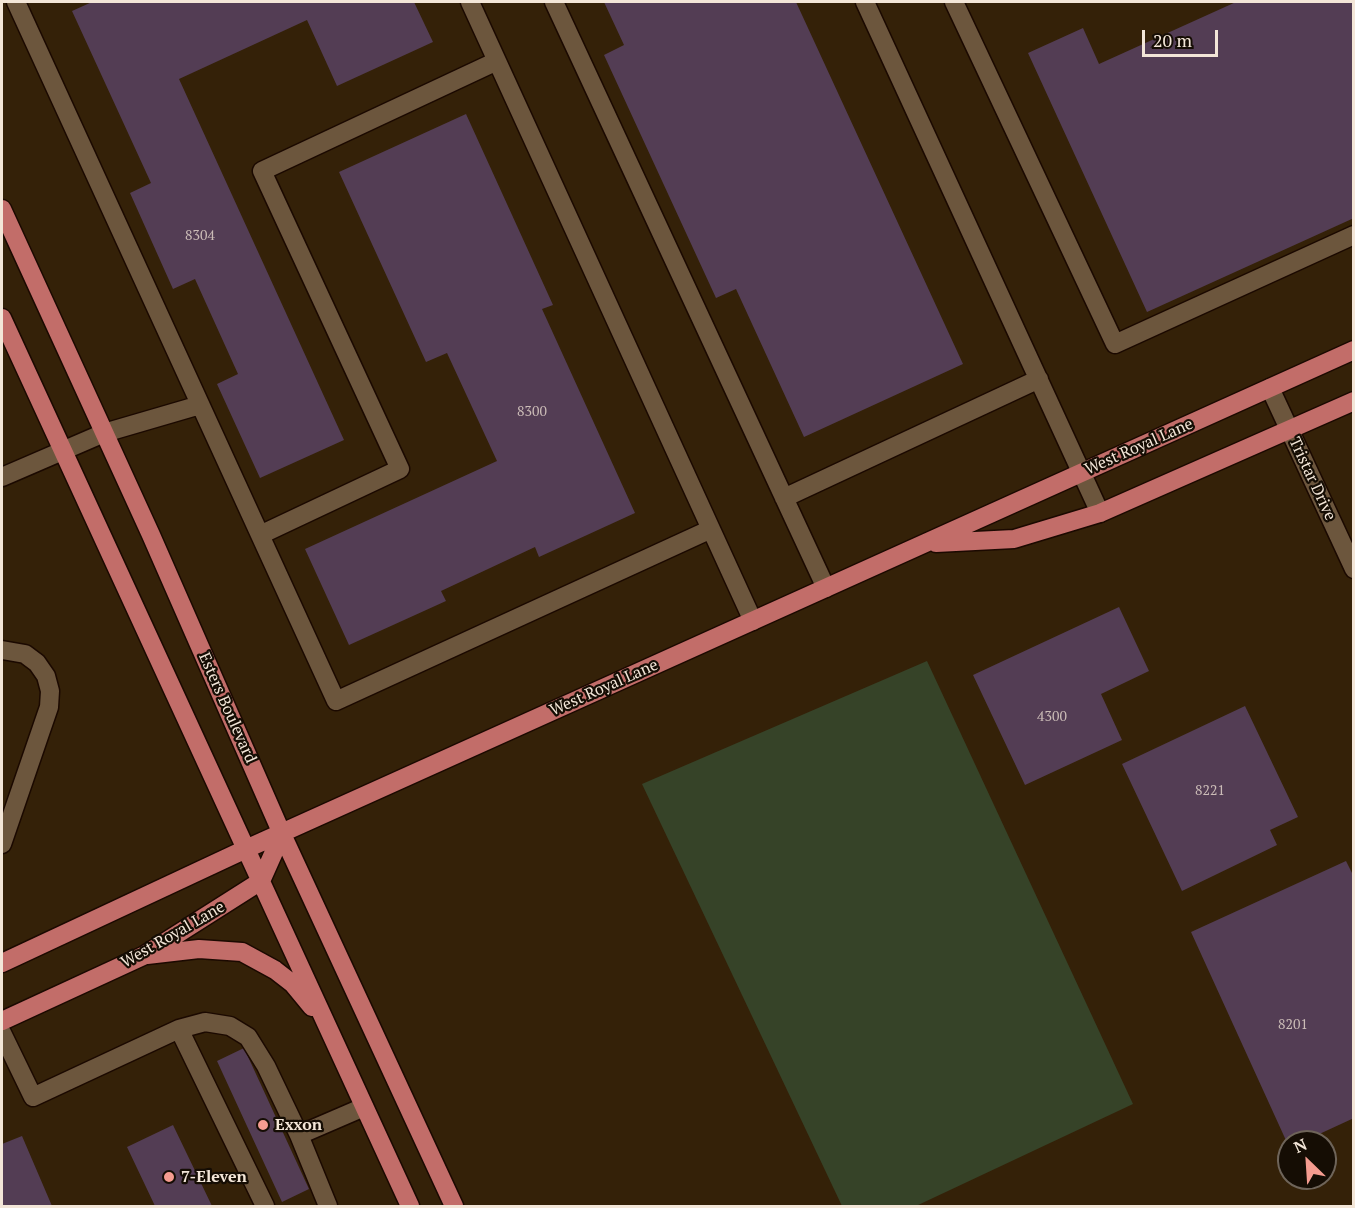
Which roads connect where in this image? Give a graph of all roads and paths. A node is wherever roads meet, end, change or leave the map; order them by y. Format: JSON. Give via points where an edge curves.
{"nodes":[{"id":1,"x":16,"y":2,"type":"edge"},
{"id":2,"x":470,"y":2,"type":"edge"},
{"id":3,"x":554,"y":2,"type":"edge"},
{"id":4,"x":865,"y":2,"type":"edge"},
{"id":5,"x":954,"y":2,"type":"edge"},
{"id":6,"x":497,"y":61,"type":"junction"},
{"id":7,"x":2,"y":209,"type":"edge"},
{"id":8,"x":1353,"y":235,"type":"edge"},
{"id":9,"x":2,"y":318,"type":"edge"},
{"id":10,"x":1353,"y":350,"type":"edge"},
{"id":11,"x":1039,"y":379,"type":"junction"},
{"id":12,"x":1270,"y":388,"type":"junction"},
{"id":13,"x":1353,"y":401,"type":"edge"},
{"id":14,"x":200,"y":405,"type":"junction"},
{"id":15,"x":1290,"y":430,"type":"junction"},
{"id":16,"x":104,"y":433,"type":"junction"},
{"id":17,"x":62,"y":451,"type":"junction"},
{"id":18,"x":1083,"y":473,"type":"junction"},
{"id":19,"x":2,"y":477,"type":"edge"},
{"id":20,"x":784,"y":498,"type":"junction"},
{"id":21,"x":1100,"y":513,"type":"junction"},
{"id":22,"x":709,"y":530,"type":"junction"},
{"id":23,"x":260,"y":535,"type":"junction"},
{"id":24,"x":925,"y":544,"type":"junction"},
{"id":25,"x":1353,"y":569,"type":"edge"},
{"id":26,"x":826,"y":588,"type":"junction"},
{"id":27,"x":753,"y":621,"type":"junction"},
{"id":28,"x":2,"y":650,"type":"edge"},
{"id":29,"x":282,"y":834,"type":"junction"},
{"id":30,"x":3,"y":835,"type":"edge"},
{"id":31,"x":246,"y":849,"type":"junction"},
{"id":32,"x":261,"y":881,"type":"junction"},
{"id":33,"x":143,"y":956,"type":"junction"},
{"id":34,"x":2,"y":963,"type":"edge"},
{"id":35,"x":2,"y":1021,"type":"edge"},
{"id":36,"x":327,"y":1026,"type":"junction"},
{"id":37,"x":179,"y":1029,"type":"junction"},
{"id":38,"x":2,"y":1033,"type":"edge"},
{"id":39,"x":364,"y":1107,"type":"junction"},
{"id":40,"x":299,"y":1135,"type":"junction"},
{"id":41,"x":265,"y":1206,"type":"edge"},
{"id":42,"x":328,"y":1206,"type":"edge"},
{"id":43,"x":410,"y":1206,"type":"edge"},
{"id":44,"x":454,"y":1206,"type":"edge"}],
"edges":[{"from":1,"to":14,"type":"street"},
{"from":2,"to":6,"type":"street"},
{"from":3,"to":20,"type":"street"},
{"from":4,"to":11,"type":"street"},
{"from":5,"to":8,"type":"street","via":[[1115,344]]},
{"from":6,"to":22,"type":"street"},
{"from":6,"to":23,"type":"street","via":[[262,171],[400,469]]},
{"from":7,"to":16,"type":"main road","name":"Esters Boulevard"},
{"from":9,"to":17,"type":"main road"},
{"from":10,"to":12,"type":"main road","name":"West Royal Lane"},
{"from":11,"to":18,"type":"street"},
{"from":11,"to":20,"type":"street"},
{"from":12,"to":15,"type":"street","name":"Tristar Drive"},
{"from":12,"to":18,"type":"main road","name":"West Royal Lane"},
{"from":13,"to":15,"type":"main road","name":"West Royal Lane"},
{"from":14,"to":16,"type":"street"},
{"from":14,"to":23,"type":"street"},
{"from":15,"to":21,"type":"main road","name":"West Royal Lane"},
{"from":15,"to":25,"type":"street","name":"Tristar Drive"},
{"from":16,"to":17,"type":"street"},
{"from":16,"to":29,"type":"main road","name":"Esters Boulevard"},
{"from":17,"to":19,"type":"street"},
{"from":17,"to":31,"type":"main road"},
{"from":18,"to":21,"type":"street"},
{"from":18,"to":24,"type":"main road","name":"West Royal Lane"},
{"from":20,"to":26,"type":"street"},
{"from":21,"to":24,"type":"main road","name":"West Royal Lane","via":[[1014,539]]},
{"from":22,"to":23,"type":"street","via":[[336,701]]},
{"from":22,"to":27,"type":"street"},
{"from":24,"to":26,"type":"main road","name":"West Royal Lane"},
{"from":26,"to":27,"type":"main road","name":"West Royal Lane"},
{"from":27,"to":29,"type":"main road","name":"West Royal Lane"},
{"from":28,"to":30,"type":"street","via":[[25,654],[37,663],[50,691],[49,707]]},
{"from":29,"to":31,"type":"main road","name":"West Royal Lane"},
{"from":29,"to":32,"type":"main road"},
{"from":29,"to":44,"type":"main road","name":"Esters Boulevard"},
{"from":31,"to":32,"type":"main road"},
{"from":31,"to":34,"type":"main road","name":"West Royal Lane"},
{"from":32,"to":33,"type":"main road","name":"West Royal Lane"},
{"from":32,"to":36,"type":"main road"},
{"from":33,"to":35,"type":"main road","name":"West Royal Lane"},
{"from":33,"to":36,"type":"main road","via":[[199,949],[242,952],[293,984]]},
{"from":36,"to":39,"type":"main road"},
{"from":37,"to":38,"type":"street","via":[[33,1097]]},
{"from":37,"to":40,"type":"street","via":[[205,1022],[230,1026],[248,1037],[266,1065]]},
{"from":37,"to":41,"type":"street"},
{"from":39,"to":40,"type":"street"},
{"from":39,"to":43,"type":"main road"},
{"from":40,"to":42,"type":"street"}]}
